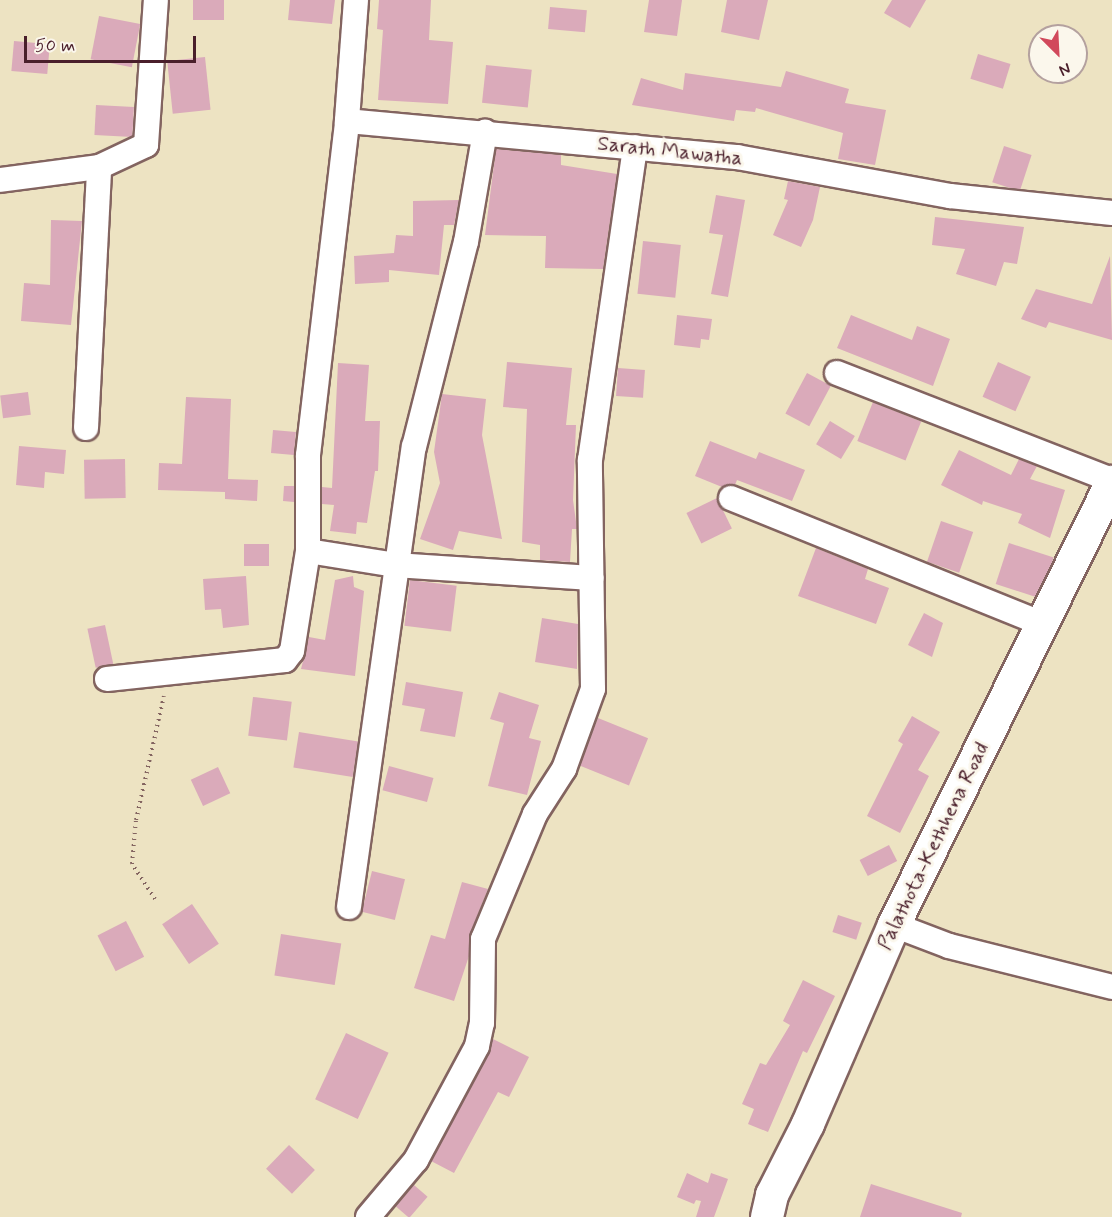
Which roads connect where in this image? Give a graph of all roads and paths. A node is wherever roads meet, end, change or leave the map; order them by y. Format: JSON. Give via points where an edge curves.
{"nodes":[{"id":1,"x":156,"y":0,"type":"edge"},
{"id":2,"x":356,"y":0,"type":"edge"},
{"id":3,"x":346,"y":121,"type":"junction"},
{"id":4,"x":485,"y":132,"type":"junction"},
{"id":5,"x":635,"y":147,"type":"junction"},
{"id":6,"x":99,"y":167,"type":"junction"},
{"id":7,"x":0,"y":180,"type":"edge"},
{"id":8,"x":1112,"y":213,"type":"edge"},
{"id":9,"x":837,"y":373,"type":"dead end"},
{"id":10,"x":86,"y":428,"type":"dead end"},
{"id":11,"x":1112,"y":481,"type":"edge"},
{"id":12,"x":731,"y":498,"type":"dead end"},
{"id":13,"x":308,"y":551,"type":"junction"},
{"id":14,"x":395,"y":565,"type":"junction"},
{"id":15,"x":592,"y":579,"type":"junction"},
{"id":16,"x":1041,"y":623,"type":"junction"},
{"id":17,"x":178,"y":669,"type":"junction"},
{"id":18,"x":106,"y":679,"type":"dead end"},
{"id":19,"x":155,"y":899,"type":"dead end"},
{"id":20,"x":350,"y":907,"type":"dead end"},
{"id":21,"x":894,"y":925,"type":"junction"},
{"id":22,"x":1112,"y":987,"type":"edge"},
{"id":23,"x":368,"y":1217,"type":"edge"},
{"id":24,"x":767,"y":1217,"type":"edge"}],
"edges":[{"from":1,"to":6,"type":"street","via":[[146,145]]},
{"from":2,"to":3,"type":"street"},
{"from":3,"to":4,"type":"street","name":"Sarath Mawatha"},
{"from":3,"to":13,"type":"street","via":[[308,455]]},
{"from":4,"to":5,"type":"street","name":"Sarath Mawatha"},
{"from":4,"to":14,"type":"street","via":[[466,242],[414,447]]},
{"from":5,"to":8,"type":"street","name":"Sarath Mawatha","via":[[736,157],[950,196]]},
{"from":5,"to":15,"type":"street","via":[[590,460]]},
{"from":6,"to":7,"type":"street"},
{"from":6,"to":10,"type":"street"},
{"from":9,"to":11,"type":"street"},
{"from":11,"to":16,"type":"street","name":"Palathota-Kethhena Road"},
{"from":12,"to":16,"type":"street"},
{"from":13,"to":14,"type":"street"},
{"from":13,"to":17,"type":"street","via":[[292,651],[285,660]]},
{"from":14,"to":15,"type":"street"},
{"from":14,"to":20,"type":"street"},
{"from":15,"to":23,"type":"street","via":[[593,689],[564,769],[535,814],[483,939],[482,1023],[477,1046],[416,1160]]},
{"from":16,"to":21,"type":"street","name":"Palathota-Kethhena Road"},
{"from":17,"to":18,"type":"street"},
{"from":17,"to":19,"type":"path","via":[[164,696],[136,820],[132,864]]},
{"from":21,"to":22,"type":"street","via":[[949,946]]},
{"from":21,"to":24,"type":"street","name":"Palathota-Kethhena Road","via":[[808,1124],[772,1195]]}]}
